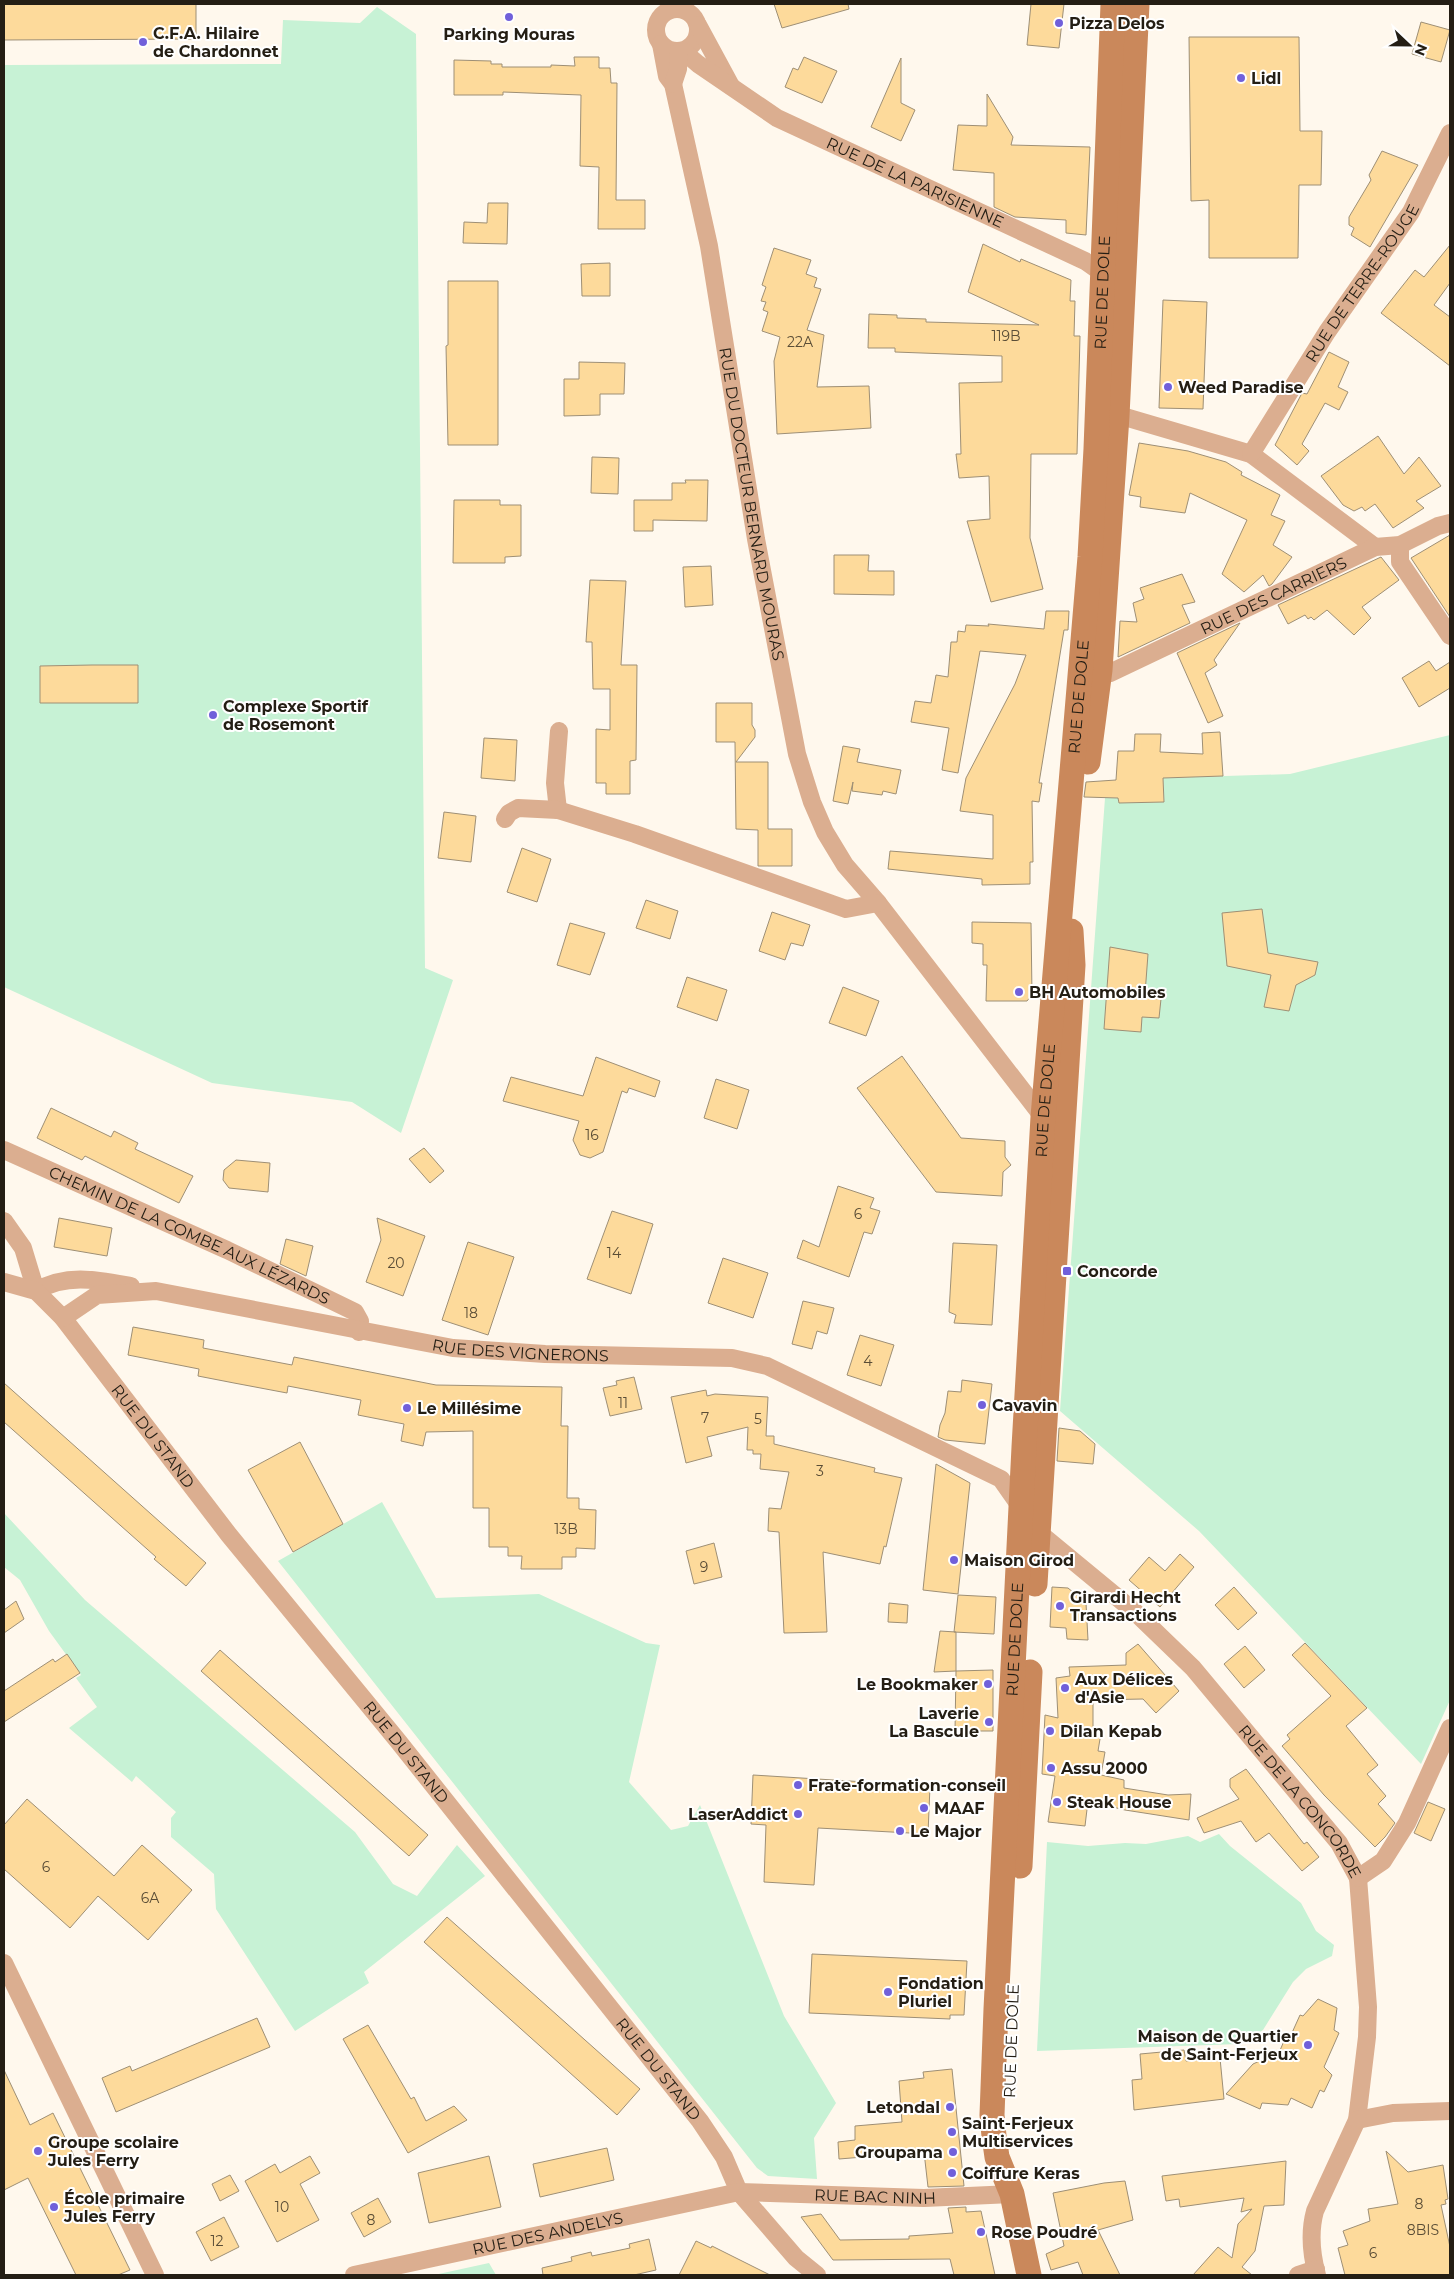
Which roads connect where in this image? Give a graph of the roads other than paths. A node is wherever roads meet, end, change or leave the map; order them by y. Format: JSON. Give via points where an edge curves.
{"nodes":[{"id":1,"x":1113,"y":4,"type":"edge"},
{"id":2,"x":1137,"y":4,"type":"edge"},
{"id":3,"x":659,"y":10,"type":"edge"},
{"id":4,"x":691,"y":14,"type":"edge"},
{"id":5,"x":661,"y":44,"type":"junction"},
{"id":6,"x":681,"y":51,"type":"junction"},
{"id":7,"x":673,"y":84,"type":"junction"},
{"id":8,"x":732,"y":86,"type":"junction"},
{"id":9,"x":1450,"y":133,"type":"edge"},
{"id":10,"x":1102,"y":272,"type":"junction"},
{"id":11,"x":1110,"y":355,"type":"junction"},
{"id":12,"x":1117,"y":416,"type":"junction"},
{"id":13,"x":1251,"y":454,"type":"junction"},
{"id":14,"x":1450,"y":523,"type":"edge"},
{"id":15,"x":1400,"y":545,"type":"junction"},
{"id":16,"x":1376,"y":547,"type":"junction"},
{"id":17,"x":1090,"y":558,"type":"junction"},
{"id":18,"x":1450,"y":636,"type":"edge"},
{"id":19,"x":1100,"y":670,"type":"junction"},
{"id":20,"x":559,"y":731,"type":"dead end"},
{"id":21,"x":558,"y":810,"type":"junction"},
{"id":22,"x":505,"y":819,"type":"dead end"},
{"id":23,"x":878,"y":903,"type":"junction"},
{"id":24,"x":1043,"y":1117,"type":"junction"},
{"id":25,"x":4,"y":1150,"type":"edge"},
{"id":26,"x":1058,"y":1189,"type":"junction"},
{"id":27,"x":4,"y":1221,"type":"edge"},
{"id":28,"x":4,"y":1282,"type":"edge"},
{"id":29,"x":36,"y":1291,"type":"junction"},
{"id":30,"x":156,"y":1291,"type":"junction"},
{"id":31,"x":63,"y":1318,"type":"junction"},
{"id":32,"x":359,"y":1332,"type":"junction"},
{"id":33,"x":1021,"y":1508,"type":"junction"},
{"id":34,"x":1038,"y":1532,"type":"junction"},
{"id":35,"x":1450,"y":1728,"type":"edge"},
{"id":36,"x":1358,"y":1878,"type":"junction"},
{"id":37,"x":4,"y":1964,"type":"edge"},
{"id":38,"x":1450,"y":2111,"type":"edge"},
{"id":39,"x":1357,"y":2120,"type":"junction"},
{"id":40,"x":739,"y":2192,"type":"junction"},
{"id":41,"x":1012,"y":2194,"type":"junction"},
{"id":42,"x":1317,"y":2272,"type":"edge"},
{"id":43,"x":156,"y":2275,"type":"edge"},
{"id":44,"x":354,"y":2275,"type":"edge"},
{"id":45,"x":817,"y":2275,"type":"edge"},
{"id":46,"x":1029,"y":2275,"type":"edge"},
{"id":47,"x":1298,"y":2275,"type":"edge"}],
"edges":[{"from":1,"to":10,"type":"main road","name":"RUE DE DOLE"},
{"from":2,"to":11,"type":"main road","name":"RUE DE DOLE"},
{"from":3,"to":4,"type":"street","via":[[677,8]]},
{"from":3,"to":5,"type":"street","via":[[656,32]]},
{"from":4,"to":6,"type":"street","via":[[696,40]]},
{"from":4,"to":8,"type":"street","name":"RUE DE LA PARISIENNE"},
{"from":5,"to":6,"type":"street","via":[[666,49]]},
{"from":5,"to":7,"type":"street","name":"RUE DU DOCTEUR BERNARD MOURAS","via":[[667,76]]},
{"from":6,"to":7,"type":"street","name":"RUE DU DOCTEUR BERNARD MOURAS"},
{"from":6,"to":8,"type":"street","name":"RUE DE LA PARISIENNE"},
{"from":7,"to":23,"type":"street","name":"RUE DU DOCTEUR BERNARD MOURAS","via":[[707,237],[756,539],[797,754],[825,832],[845,865]]},
{"from":8,"to":10,"type":"street","name":"RUE DE LA PARISIENNE","via":[[777,118],[1085,261]]},
{"from":9,"to":13,"type":"street","name":"RUE DE TERRE-ROUGE","via":[[1411,212],[1322,340]]},
{"from":10,"to":11,"type":"main road","name":"RUE DE DOLE"},
{"from":11,"to":12,"type":"main road","name":"RUE DE DOLE"},
{"from":11,"to":17,"type":"main road","name":"RUE DE DOLE"},
{"from":12,"to":13,"type":"street"},
{"from":12,"to":19,"type":"main road","name":"RUE DE DOLE"},
{"from":13,"to":16,"type":"street"},
{"from":14,"to":15,"type":"street","name":"RUE DES CARRIERS"},
{"from":15,"to":16,"type":"street","name":"RUE DES CARRIERS"},
{"from":15,"to":18,"type":"street","via":[[1400,562]]},
{"from":16,"to":19,"type":"street","name":"RUE DES CARRIERS","via":[[1115,670]]},
{"from":17,"to":19,"type":"street","via":[[1097,565],[1091,658]]},
{"from":17,"to":24,"type":"main road","name":"RUE DE DOLE"},
{"from":19,"to":26,"type":"main road","name":"RUE DE DOLE","via":[[1090,752],[1084,774],[1072,924],[1073,965]]},
{"from":20,"to":21,"type":"street","via":[[555,783]]},
{"from":21,"to":22,"type":"street","via":[[518,808]]},
{"from":21,"to":23,"type":"street","via":[[846,909]]},
{"from":23,"to":24,"type":"street","name":"RUE DU DOCTEUR BERNARD MOURAS"},
{"from":24,"to":26,"type":"street","name":"RUE DU DOCTEUR BERNARD MOURAS","via":[[1055,1138]]},
{"from":24,"to":33,"type":"main road","name":"RUE DE DOLE"},
{"from":25,"to":32,"type":"street","name":"CHEMIN DE LA COMBE AUX LÉZARDS","via":[[227,1250],[355,1312],[360,1321]]},
{"from":26,"to":34,"type":"main road","name":"RUE DE DOLE"},
{"from":27,"to":29,"type":"street","via":[[23,1248]]},
{"from":28,"to":29,"type":"street"},
{"from":29,"to":30,"type":"street","via":[[62,1280],[89,1278]]},
{"from":29,"to":31,"type":"street"},
{"from":30,"to":31,"type":"street","name":"RUE DES VIGNERONS","via":[[97,1295]]},
{"from":30,"to":32,"type":"street","name":"RUE DES VIGNERONS"},
{"from":31,"to":40,"type":"street","name":"RUE DU STAND","via":[[229,1535],[398,1741],[700,2121],[724,2157]]},
{"from":32,"to":33,"type":"street","name":"RUE DES VIGNERONS","via":[[475,1351],[732,1358],[767,1366],[1000,1479]]},
{"from":33,"to":34,"type":"street","name":"RUE DES VIGNERONS"},
{"from":33,"to":41,"type":"main road","name":"RUE DE DOLE","via":[[992,2115],[998,2157]]},
{"from":34,"to":36,"type":"street","name":"RUE DE LA CONCORDE","via":[[1135,1612],[1194,1668],[1338,1843]]},
{"from":34,"to":41,"type":"main road","name":"RUE DE DOLE","via":[[1016,1927],[1009,2116]]},
{"from":35,"to":36,"type":"street","via":[[1407,1823],[1383,1861]]},
{"from":36,"to":39,"type":"street","name":"RUE DE LA CONCORDE","via":[[1368,2007]]},
{"from":37,"to":43,"type":"street"},
{"from":38,"to":39,"type":"street","via":[[1393,2113]]},
{"from":39,"to":42,"type":"street","name":"RUE DE LA CONCORDE","via":[[1313,2216],[1310,2238]]},
{"from":40,"to":41,"type":"street","name":"RUE BAC NINH","via":[[924,2198]]},
{"from":40,"to":44,"type":"street","name":"RUE DES ANDELYS"},
{"from":40,"to":45,"type":"street","name":"RUE DU STAND","via":[[796,2258]]},
{"from":41,"to":46,"type":"main road","name":"RUE DE DOLE"},
{"from":42,"to":47,"type":"street"}]}
